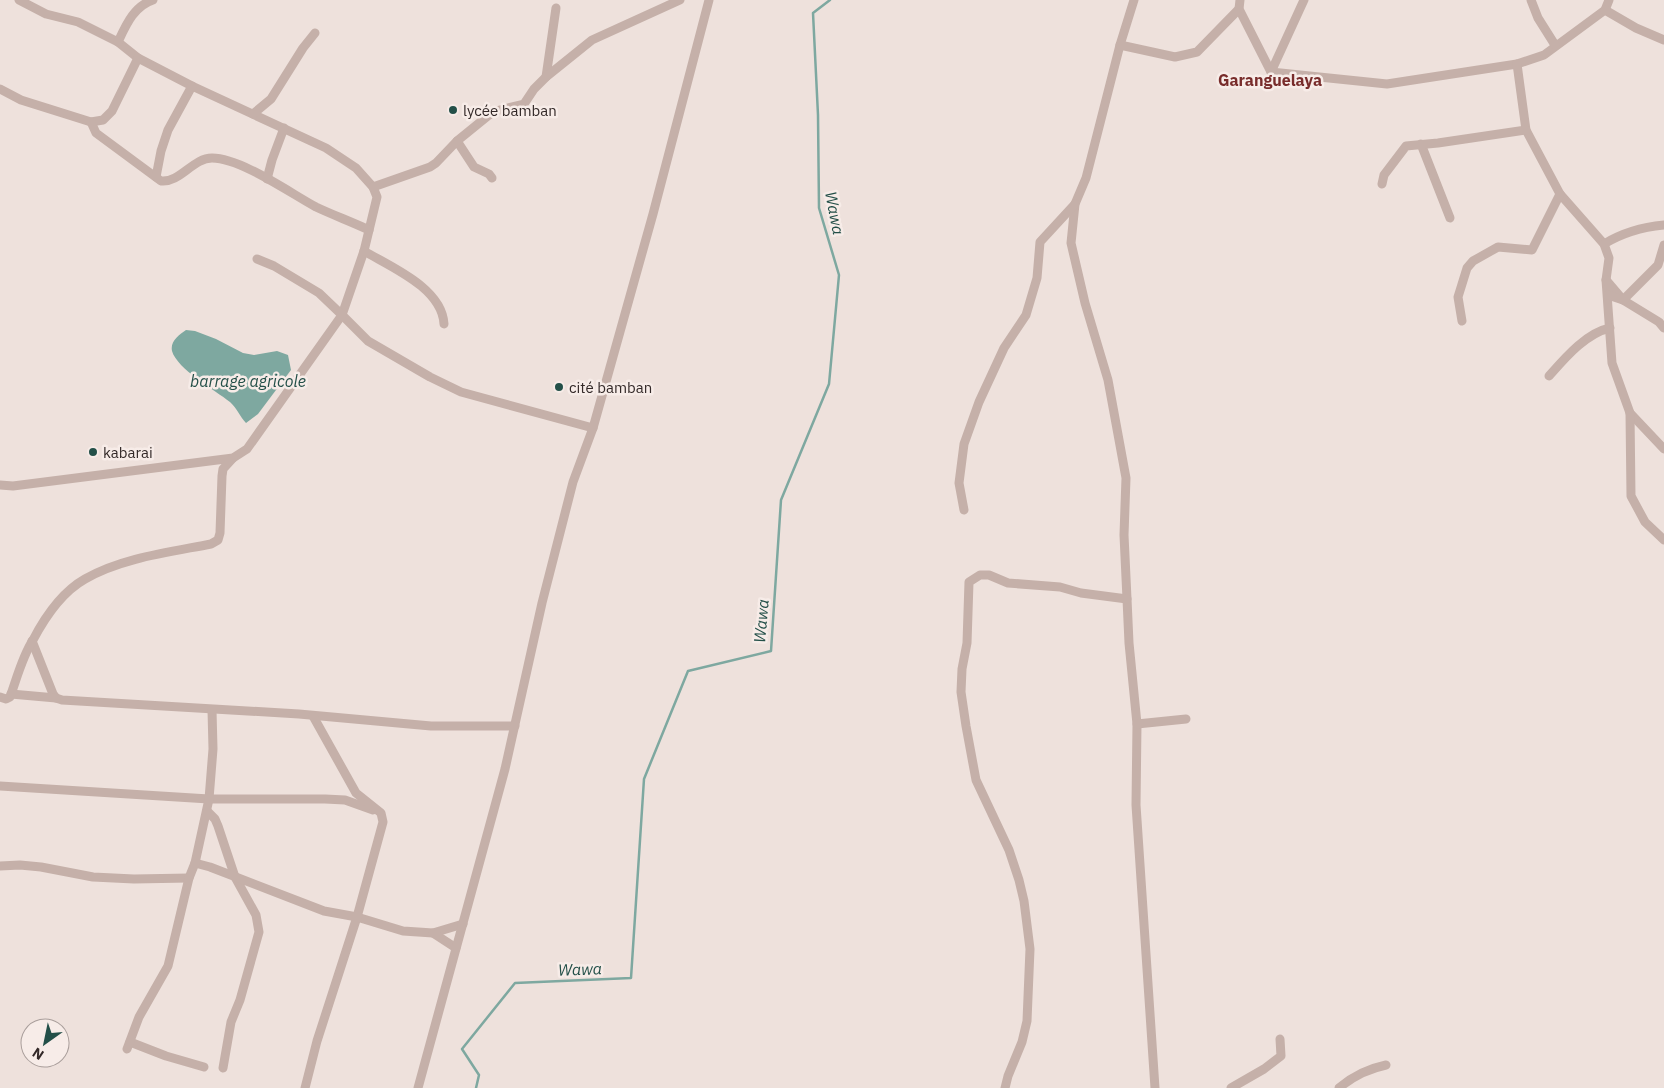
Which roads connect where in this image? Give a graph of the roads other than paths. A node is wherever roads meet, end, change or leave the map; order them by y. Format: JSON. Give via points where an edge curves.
{"nodes":[{"id":1,"x":18,"y":0,"type":"edge"},
{"id":2,"x":153,"y":0,"type":"edge"},
{"id":3,"x":680,"y":0,"type":"edge"},
{"id":4,"x":709,"y":0,"type":"edge"},
{"id":5,"x":1134,"y":0,"type":"edge"},
{"id":6,"x":1304,"y":0,"type":"edge"},
{"id":7,"x":1531,"y":0,"type":"edge"},
{"id":8,"x":1609,"y":0,"type":"edge"},
{"id":9,"x":1240,"y":4,"type":"edge"},
{"id":10,"x":556,"y":8,"type":"dead end"},
{"id":11,"x":1605,"y":10,"type":"junction"},
{"id":12,"x":315,"y":32,"type":"dead end"},
{"id":13,"x":1664,"y":40,"type":"edge"},
{"id":14,"x":118,"y":42,"type":"junction"},
{"id":15,"x":1120,"y":45,"type":"junction"},
{"id":16,"x":1555,"y":46,"type":"junction"},
{"id":17,"x":138,"y":58,"type":"junction"},
{"id":18,"x":1517,"y":64,"type":"junction"},
{"id":19,"x":1272,"y":72,"type":"junction"},
{"id":20,"x":546,"y":77,"type":"junction"},
{"id":21,"x":192,"y":86,"type":"junction"},
{"id":22,"x":0,"y":89,"type":"edge"},
{"id":23,"x":253,"y":114,"type":"junction"},
{"id":24,"x":91,"y":122,"type":"junction"},
{"id":25,"x":284,"y":128,"type":"junction"},
{"id":26,"x":1526,"y":130,"type":"junction"},
{"id":27,"x":457,"y":141,"type":"junction"},
{"id":28,"x":1421,"y":144,"type":"junction"},
{"id":29,"x":156,"y":176,"type":"junction"},
{"id":30,"x":492,"y":178,"type":"dead end"},
{"id":31,"x":267,"y":179,"type":"junction"},
{"id":32,"x":1382,"y":184,"type":"dead end"},
{"id":33,"x":374,"y":188,"type":"junction"},
{"id":34,"x":1560,"y":194,"type":"junction"},
{"id":35,"x":1075,"y":204,"type":"junction"},
{"id":36,"x":1450,"y":218,"type":"dead end"},
{"id":37,"x":1664,"y":225,"type":"edge"},
{"id":38,"x":369,"y":230,"type":"junction"},
{"id":39,"x":1604,"y":244,"type":"junction"},
{"id":40,"x":1664,"y":246,"type":"edge"},
{"id":41,"x":364,"y":250,"type":"junction"},
{"id":42,"x":257,"y":259,"type":"dead end"},
{"id":43,"x":1606,"y":280,"type":"junction"},
{"id":44,"x":1608,"y":295,"type":"junction"},
{"id":45,"x":1624,"y":300,"type":"junction"},
{"id":46,"x":342,"y":314,"type":"junction"},
{"id":47,"x":1462,"y":321,"type":"dead end"},
{"id":48,"x":444,"y":324,"type":"dead end"},
{"id":49,"x":1662,"y":324,"type":"edge"},
{"id":50,"x":1610,"y":328,"type":"junction"},
{"id":51,"x":1549,"y":376,"type":"dead end"},
{"id":52,"x":1630,"y":413,"type":"junction"},
{"id":53,"x":593,"y":428,"type":"junction"},
{"id":54,"x":1664,"y":449,"type":"edge"},
{"id":55,"x":233,"y":458,"type":"junction"},
{"id":56,"x":0,"y":485,"type":"edge"},
{"id":57,"x":964,"y":510,"type":"dead end"},
{"id":58,"x":1664,"y":540,"type":"edge"},
{"id":59,"x":1126,"y":599,"type":"junction"},
{"id":60,"x":32,"y":641,"type":"junction"},
{"id":61,"x":10,"y":694,"type":"junction"},
{"id":62,"x":0,"y":697,"type":"edge"},
{"id":63,"x":56,"y":698,"type":"junction"},
{"id":64,"x":212,"y":710,"type":"junction"},
{"id":65,"x":313,"y":716,"type":"junction"},
{"id":66,"x":1186,"y":719,"type":"dead end"},
{"id":67,"x":1137,"y":724,"type":"junction"},
{"id":68,"x":514,"y":726,"type":"junction"},
{"id":69,"x":0,"y":786,"type":"edge"},
{"id":70,"x":209,"y":799,"type":"junction"},
{"id":71,"x":207,"y":811,"type":"junction"},
{"id":72,"x":381,"y":813,"type":"junction"},
{"id":73,"x":194,"y":864,"type":"junction"},
{"id":74,"x":0,"y":866,"type":"edge"},
{"id":75,"x":235,"y":877,"type":"junction"},
{"id":76,"x":189,"y":878,"type":"junction"},
{"id":77,"x":357,"y":917,"type":"junction"},
{"id":78,"x":463,"y":924,"type":"junction"},
{"id":79,"x":433,"y":933,"type":"junction"},
{"id":80,"x":456,"y":948,"type":"junction"},
{"id":81,"x":1280,"y":1039,"type":"dead end"},
{"id":82,"x":1386,"y":1065,"type":"dead end"},
{"id":83,"x":204,"y":1067,"type":"dead end"},
{"id":84,"x":223,"y":1068,"type":"dead end"},
{"id":85,"x":305,"y":1088,"type":"edge"},
{"id":86,"x":418,"y":1088,"type":"edge"},
{"id":87,"x":1005,"y":1088,"type":"edge"},
{"id":88,"x":1155,"y":1088,"type":"edge"},
{"id":89,"x":1233,"y":1088,"type":"edge"},
{"id":90,"x":1339,"y":1088,"type":"edge"}],
"edges":[{"from":1,"to":14,"type":"street","via":[[46,14],[78,22]]},
{"from":2,"to":14,"type":"street","via":[[144,3],[127,21]]},
{"from":3,"to":20,"type":"street","via":[[592,40]]},
{"from":4,"to":53,"type":"street"},
{"from":5,"to":15,"type":"street"},
{"from":6,"to":19,"type":"street"},
{"from":7,"to":16,"type":"street"},
{"from":8,"to":11,"type":"street"},
{"from":9,"to":15,"type":"street","via":[[1197,52],[1175,57]]},
{"from":9,"to":19,"type":"street"},
{"from":10,"to":20,"type":"street"},
{"from":11,"to":13,"type":"street"},
{"from":11,"to":16,"type":"street"},
{"from":12,"to":23,"type":"street","via":[[271,98]]},
{"from":14,"to":17,"type":"street"},
{"from":15,"to":35,"type":"street","via":[[1086,178]]},
{"from":16,"to":18,"type":"street","via":[[1544,55]]},
{"from":17,"to":21,"type":"street"},
{"from":17,"to":24,"type":"street","via":[[112,111],[103,120]]},
{"from":18,"to":19,"type":"street","via":[[1387,84]]},
{"from":18,"to":26,"type":"street"},
{"from":20,"to":27,"type":"street","via":[[524,104],[488,115]]},
{"from":21,"to":23,"type":"street"},
{"from":21,"to":29,"type":"street","via":[[168,130]]},
{"from":22,"to":24,"type":"street","via":[[21,100]]},
{"from":23,"to":25,"type":"street"},
{"from":24,"to":29,"type":"street","via":[[96,133]]},
{"from":25,"to":31,"type":"street"},
{"from":25,"to":33,"type":"street","via":[[326,148],[356,168]]},
{"from":26,"to":28,"type":"street"},
{"from":26,"to":34,"type":"street"},
{"from":27,"to":30,"type":"street","via":[[474,167]]},
{"from":27,"to":33,"type":"street","via":[[430,167]]},
{"from":28,"to":32,"type":"street","via":[[1406,146],[1384,175]]},
{"from":28,"to":36,"type":"street"},
{"from":29,"to":31,"type":"street","via":[[166,181],[203,158],[211,158],[224,159]]},
{"from":31,"to":38,"type":"street","via":[[317,207]]},
{"from":33,"to":38,"type":"street","via":[[377,197]]},
{"from":34,"to":39,"type":"street"},
{"from":34,"to":47,"type":"street","via":[[1532,250],[1498,247],[1473,261],[1458,297]]},
{"from":35,"to":57,"type":"street","via":[[1040,242],[1036,278],[1026,314],[1004,348],[979,402],[964,444],[958,483]]},
{"from":35,"to":59,"type":"street","via":[[1071,243],[1108,380],[1126,478]]},
{"from":37,"to":39,"type":"street","via":[[1644,227]]},
{"from":38,"to":41,"type":"street"},
{"from":39,"to":43,"type":"street","via":[[1609,258]]},
{"from":40,"to":45,"type":"street","via":[[1658,265]]},
{"from":41,"to":46,"type":"street"},
{"from":41,"to":48,"type":"street","via":[[422,286],[440,307]]},
{"from":42,"to":46,"type":"street","via":[[319,293]]},
{"from":43,"to":44,"type":"street"},
{"from":43,"to":45,"type":"street"},
{"from":44,"to":45,"type":"street"},
{"from":44,"to":50,"type":"street"},
{"from":45,"to":49,"type":"street"},
{"from":46,"to":53,"type":"street","via":[[368,341],[461,392]]},
{"from":46,"to":55,"type":"street","via":[[247,449]]},
{"from":50,"to":51,"type":"street","via":[[1602,329],[1572,350]]},
{"from":50,"to":52,"type":"street","via":[[1612,363]]},
{"from":52,"to":54,"type":"street"},
{"from":52,"to":58,"type":"street","via":[[1631,496],[1645,522]]},
{"from":53,"to":68,"type":"street","via":[[573,482]]},
{"from":55,"to":56,"type":"street"},
{"from":55,"to":60,"type":"street","via":[[223,469],[218,540],[135,560],[84,579],[59,601]]},
{"from":59,"to":67,"type":"street"},
{"from":59,"to":87,"type":"street","via":[[1060,587],[1008,583],[989,575],[980,575],[970,582],[961,692],[966,726],[976,780],[1010,850],[1019,880],[1030,949],[1027,1021]]},
{"from":60,"to":61,"type":"street"},
{"from":60,"to":63,"type":"street"},
{"from":61,"to":62,"type":"street","via":[[8,698]]},
{"from":61,"to":63,"type":"street"},
{"from":63,"to":64,"type":"street"},
{"from":64,"to":65,"type":"street"},
{"from":64,"to":70,"type":"street"},
{"from":65,"to":68,"type":"street","via":[[431,726]]},
{"from":65,"to":72,"type":"street","via":[[356,793]]},
{"from":66,"to":67,"type":"street"},
{"from":67,"to":88,"type":"street","via":[[1136,805]]},
{"from":68,"to":78,"type":"street"},
{"from":69,"to":70,"type":"street"},
{"from":70,"to":71,"type":"street"},
{"from":70,"to":72,"type":"street","via":[[345,800]]},
{"from":71,"to":73,"type":"street"},
{"from":71,"to":75,"type":"street","via":[[218,826]]},
{"from":72,"to":77,"type":"street","via":[[383,822]]},
{"from":73,"to":75,"type":"street"},
{"from":73,"to":76,"type":"street"},
{"from":74,"to":76,"type":"street","via":[[41,867],[93,877]]},
{"from":75,"to":77,"type":"street","via":[[324,911]]},
{"from":75,"to":84,"type":"street","via":[[256,915],[259,932],[231,1022]]},
{"from":76,"to":83,"type":"street","via":[[168,966],[139,1017],[129,1045]]},
{"from":77,"to":79,"type":"street","via":[[403,931]]},
{"from":77,"to":85,"type":"street"},
{"from":78,"to":79,"type":"street"},
{"from":78,"to":80,"type":"street"},
{"from":79,"to":80,"type":"street"},
{"from":80,"to":86,"type":"street"},
{"from":81,"to":89,"type":"street","via":[[1281,1056]]},
{"from":82,"to":90,"type":"street","via":[[1361,1073]]}]}
